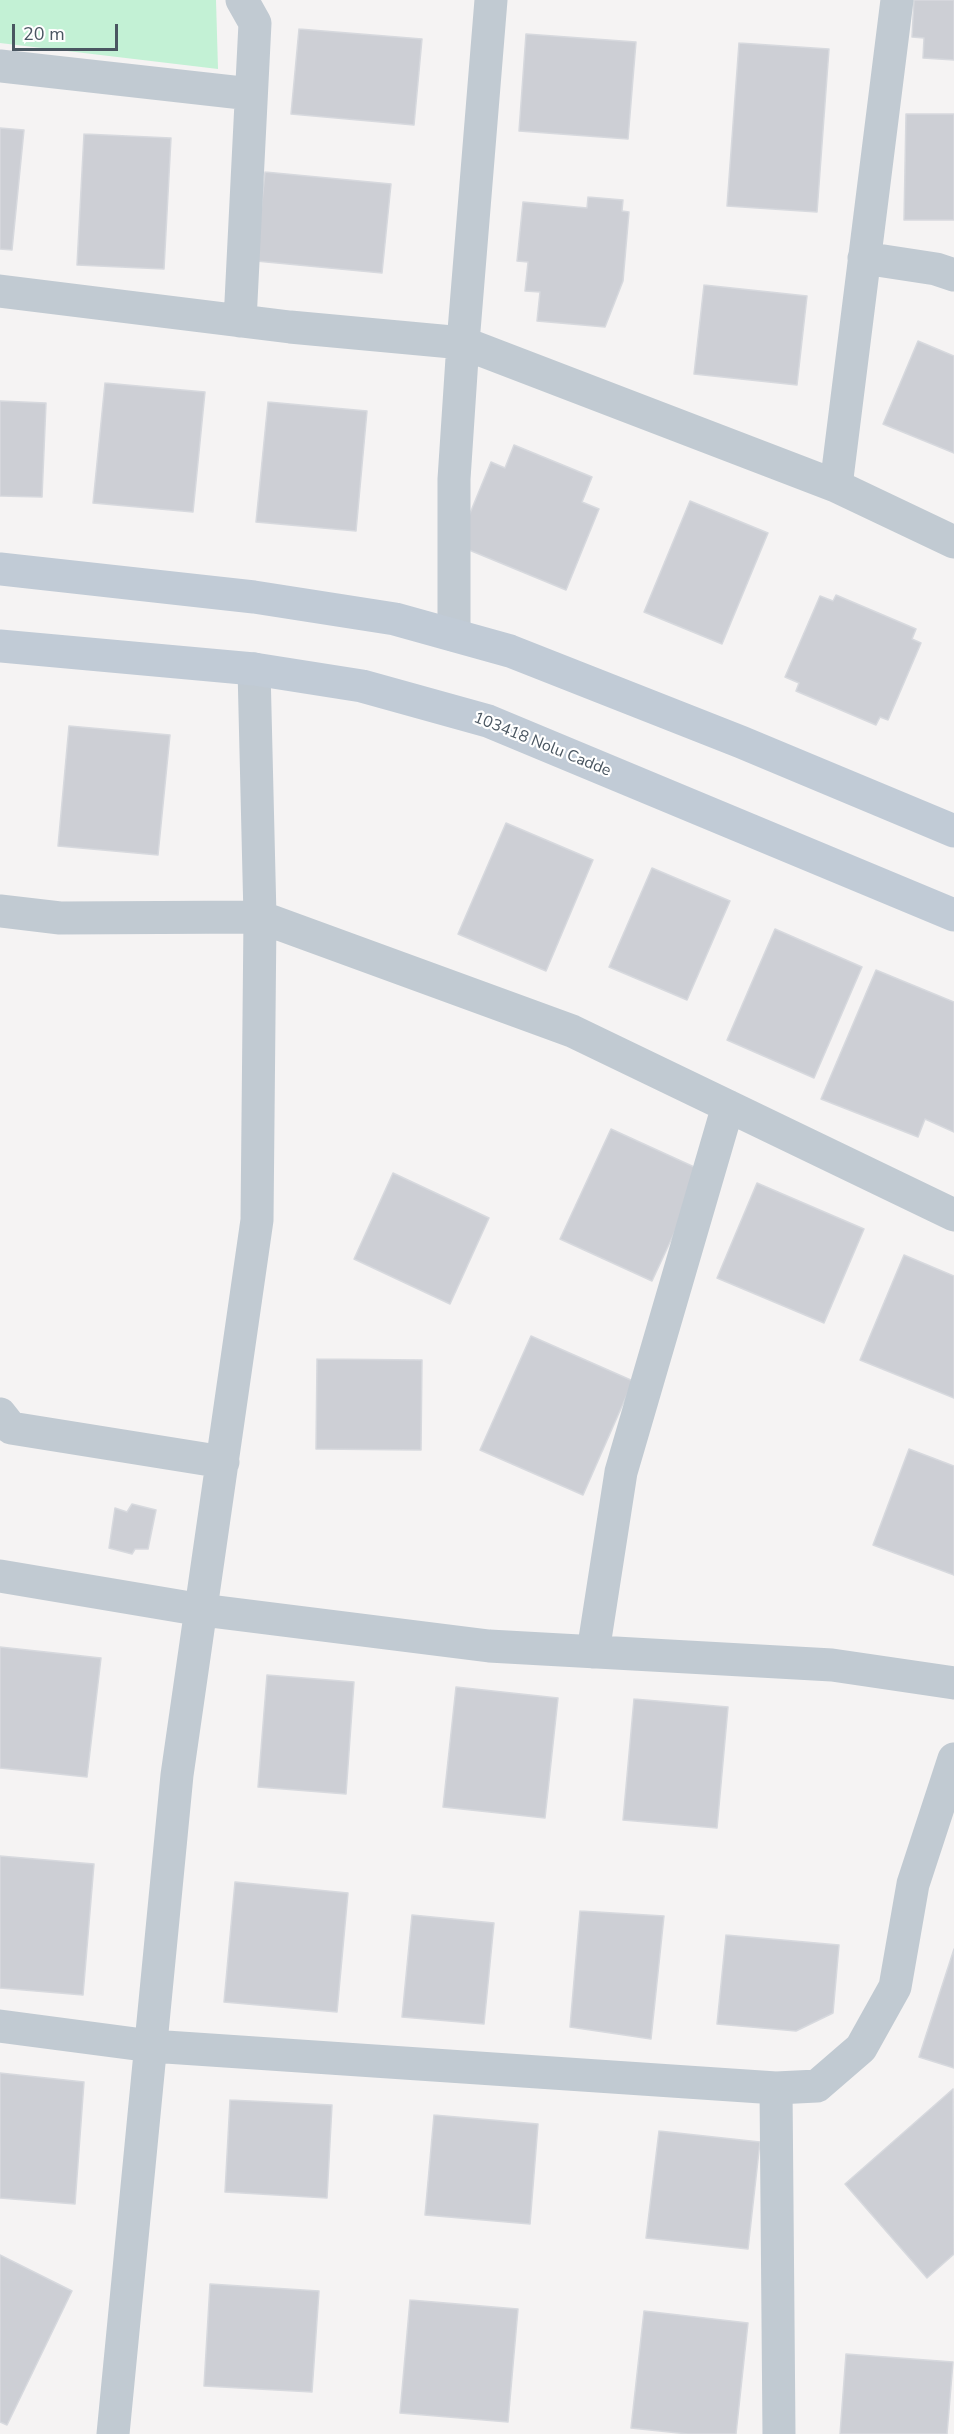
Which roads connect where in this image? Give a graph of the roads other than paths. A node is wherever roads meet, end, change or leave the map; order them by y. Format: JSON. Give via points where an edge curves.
{"nodes":[{"id":1,"x":242,"y":0,"type":"edge"},
{"id":2,"x":491,"y":0,"type":"edge"},
{"id":3,"x":897,"y":0,"type":"edge"},
{"id":4,"x":0,"y":66,"type":"edge"},
{"id":5,"x":251,"y":94,"type":"junction"},
{"id":6,"x":864,"y":258,"type":"junction"},
{"id":7,"x":954,"y":275,"type":"edge"},
{"id":8,"x":0,"y":291,"type":"edge"},
{"id":9,"x":240,"y":321,"type":"junction"},
{"id":10,"x":463,"y":343,"type":"junction"},
{"id":11,"x":836,"y":486,"type":"junction"},
{"id":12,"x":954,"y":542,"type":"edge"},
{"id":13,"x":0,"y":569,"type":"edge"},
{"id":14,"x":454,"y":635,"type":"junction"},
{"id":15,"x":0,"y":646,"type":"edge"},
{"id":16,"x":254,"y":669,"type":"junction"},
{"id":17,"x":954,"y":831,"type":"edge"},
{"id":18,"x":0,"y":911,"type":"edge"},
{"id":19,"x":954,"y":915,"type":"edge"},
{"id":20,"x":260,"y":916,"type":"junction"},
{"id":21,"x":728,"y":1107,"type":"junction"},
{"id":22,"x":954,"y":1215,"type":"edge"},
{"id":23,"x":0,"y":1414,"type":"edge"},
{"id":24,"x":223,"y":1462,"type":"junction"},
{"id":25,"x":0,"y":1576,"type":"edge"},
{"id":26,"x":202,"y":1610,"type":"junction"},
{"id":27,"x":593,"y":1652,"type":"junction"},
{"id":28,"x":954,"y":1683,"type":"edge"},
{"id":29,"x":954,"y":1759,"type":"edge"},
{"id":30,"x":0,"y":2026,"type":"edge"},
{"id":31,"x":151,"y":2046,"type":"junction"},
{"id":32,"x":776,"y":2088,"type":"junction"},
{"id":33,"x":113,"y":2434,"type":"edge"},
{"id":34,"x":779,"y":2434,"type":"edge"}],
"edges":[{"from":1,"to":5,"type":"street","via":[[255,23]]},
{"from":2,"to":10,"type":"street"},
{"from":3,"to":6,"type":"street"},
{"from":4,"to":5,"type":"street"},
{"from":5,"to":9,"type":"street"},
{"from":6,"to":7,"type":"street"},
{"from":6,"to":11,"type":"street"},
{"from":8,"to":9,"type":"street"},
{"from":9,"to":10,"type":"street"},
{"from":10,"to":11,"type":"street"},
{"from":10,"to":14,"type":"street","via":[[454,479]]},
{"from":11,"to":12,"type":"street"},
{"from":13,"to":14,"type":"main road","via":[[254,597],[394,619]]},
{"from":14,"to":17,"type":"main road","via":[[510,651]]},
{"from":15,"to":16,"type":"main road","name":"103418 Nolu Cadde"},
{"from":16,"to":19,"type":"main road","name":"103418 Nolu Cadde","via":[[362,686],[488,721]]},
{"from":16,"to":20,"type":"street"},
{"from":18,"to":20,"type":"street","via":[[60,918]]},
{"from":20,"to":21,"type":"street","via":[[572,1032]]},
{"from":20,"to":24,"type":"street","via":[[257,1220]]},
{"from":21,"to":22,"type":"street"},
{"from":21,"to":27,"type":"street","via":[[621,1472]]},
{"from":23,"to":24,"type":"street","via":[[10,1428]]},
{"from":24,"to":26,"type":"street"},
{"from":25,"to":26,"type":"street"},
{"from":26,"to":27,"type":"street","via":[[489,1646]]},
{"from":26,"to":31,"type":"street","via":[[177,1775]]},
{"from":27,"to":28,"type":"street","via":[[832,1665]]},
{"from":29,"to":32,"type":"street","via":[[913,1884],[895,1987],[861,2048],[817,2086]]},
{"from":30,"to":31,"type":"street"},
{"from":31,"to":32,"type":"street"},
{"from":31,"to":33,"type":"street"},
{"from":32,"to":34,"type":"street"}]}
